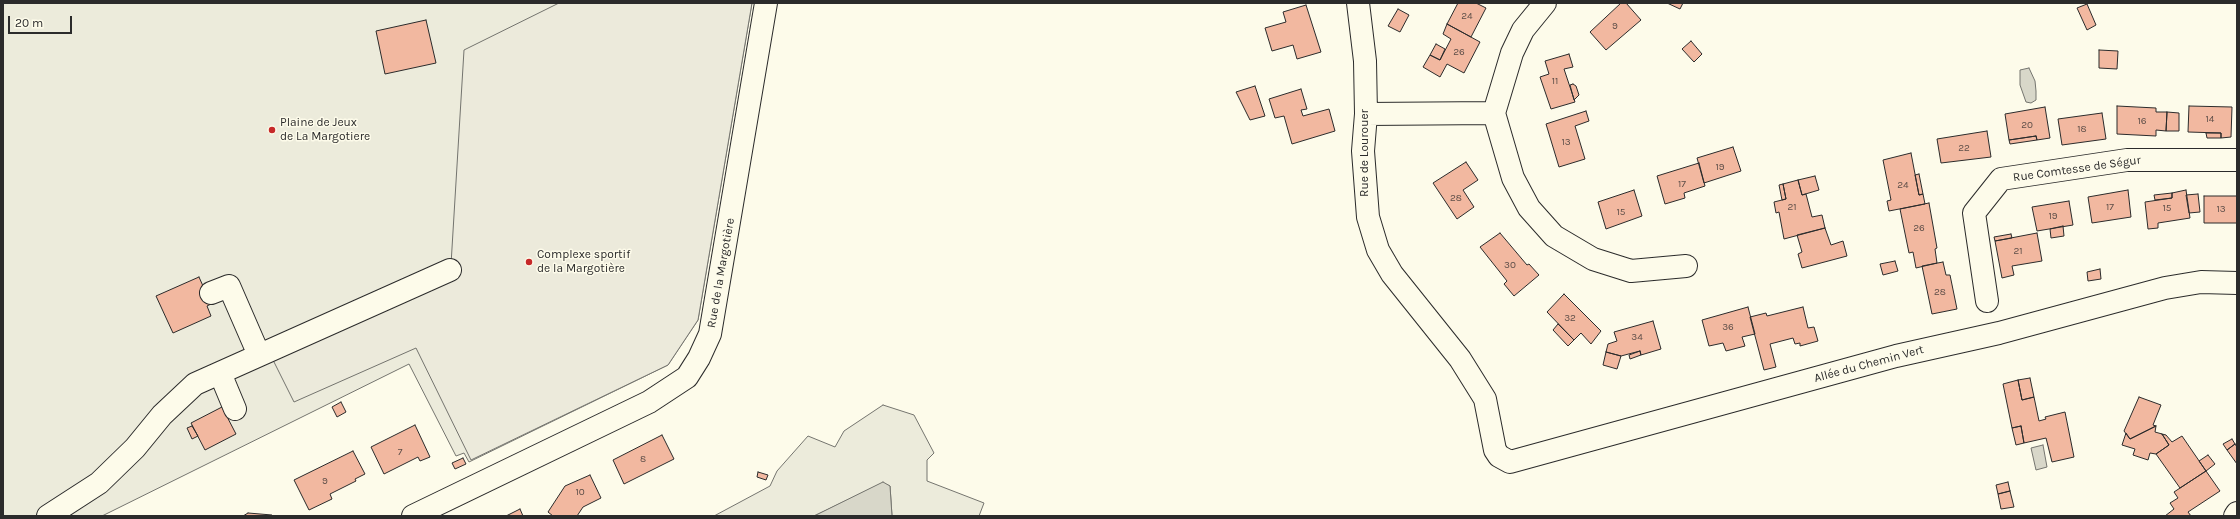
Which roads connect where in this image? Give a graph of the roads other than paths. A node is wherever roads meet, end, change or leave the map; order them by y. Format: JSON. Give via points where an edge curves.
{"nodes":[{"id":1,"x":766,"y":3,"type":"edge"},
{"id":2,"x":1358,"y":3,"type":"edge"},
{"id":3,"x":1545,"y":3,"type":"edge"},
{"id":4,"x":1366,"y":114,"type":"junction"},
{"id":5,"x":1494,"y":114,"type":"junction"},
{"id":6,"x":2237,"y":160,"type":"edge"},
{"id":7,"x":1686,"y":266,"type":"dead end"},
{"id":8,"x":450,"y":270,"type":"dead end"},
{"id":9,"x":2237,"y":283,"type":"edge"},
{"id":10,"x":211,"y":294,"type":"dead end"},
{"id":11,"x":1987,"y":301,"type":"dead end"},
{"id":12,"x":259,"y":355,"type":"junction"},
{"id":13,"x":220,"y":373,"type":"junction"},
{"id":14,"x":235,"y":409,"type":"dead end"},
{"id":15,"x":1504,"y":460,"type":"joint"},
{"id":16,"x":2237,"y":513,"type":"edge"},
{"id":17,"x":48,"y":516,"type":"edge"},
{"id":18,"x":413,"y":516,"type":"edge"},
{"id":19,"x":2234,"y":516,"type":"edge"}],
"edges":[{"from":1,"to":18,"type":"street","name":"Rue de la Margotière","via":[[710,334],[687,377],[649,402]]},
{"from":2,"to":4,"type":"street","name":"Rue de Lourouer","via":[[1365,61]]},
{"from":3,"to":5,"type":"street","via":[[1523,30],[1512,53]]},
{"from":4,"to":5,"type":"street"},
{"from":4,"to":15,"type":"street","name":"Rue de Lourouer","via":[[1363,151],[1365,201],[1378,250],[1392,274],[1460,359],[1485,399],[1495,450]]},
{"from":5,"to":7,"type":"street","via":[[1512,178],[1528,208],[1554,236],[1593,259],[1631,271]]},
{"from":6,"to":11,"type":"street","name":"Rue Comtesse de Ségur","via":[[2127,160],[2001,179],[1974,213]]},
{"from":8,"to":12,"type":"street"},
{"from":9,"to":15,"type":"street","name":"Allée du Chemin Vert","via":[[2201,282],[2165,288],[1999,333],[1896,356],[1519,461]]},
{"from":10,"to":12,"type":"street","via":[[229,286]]},
{"from":12,"to":13,"type":"street"},
{"from":13,"to":14,"type":"street"},
{"from":13,"to":17,"type":"street","via":[[195,384],[162,415],[135,448],[99,483]]},
{"from":16,"to":19,"type":"street"}]}
